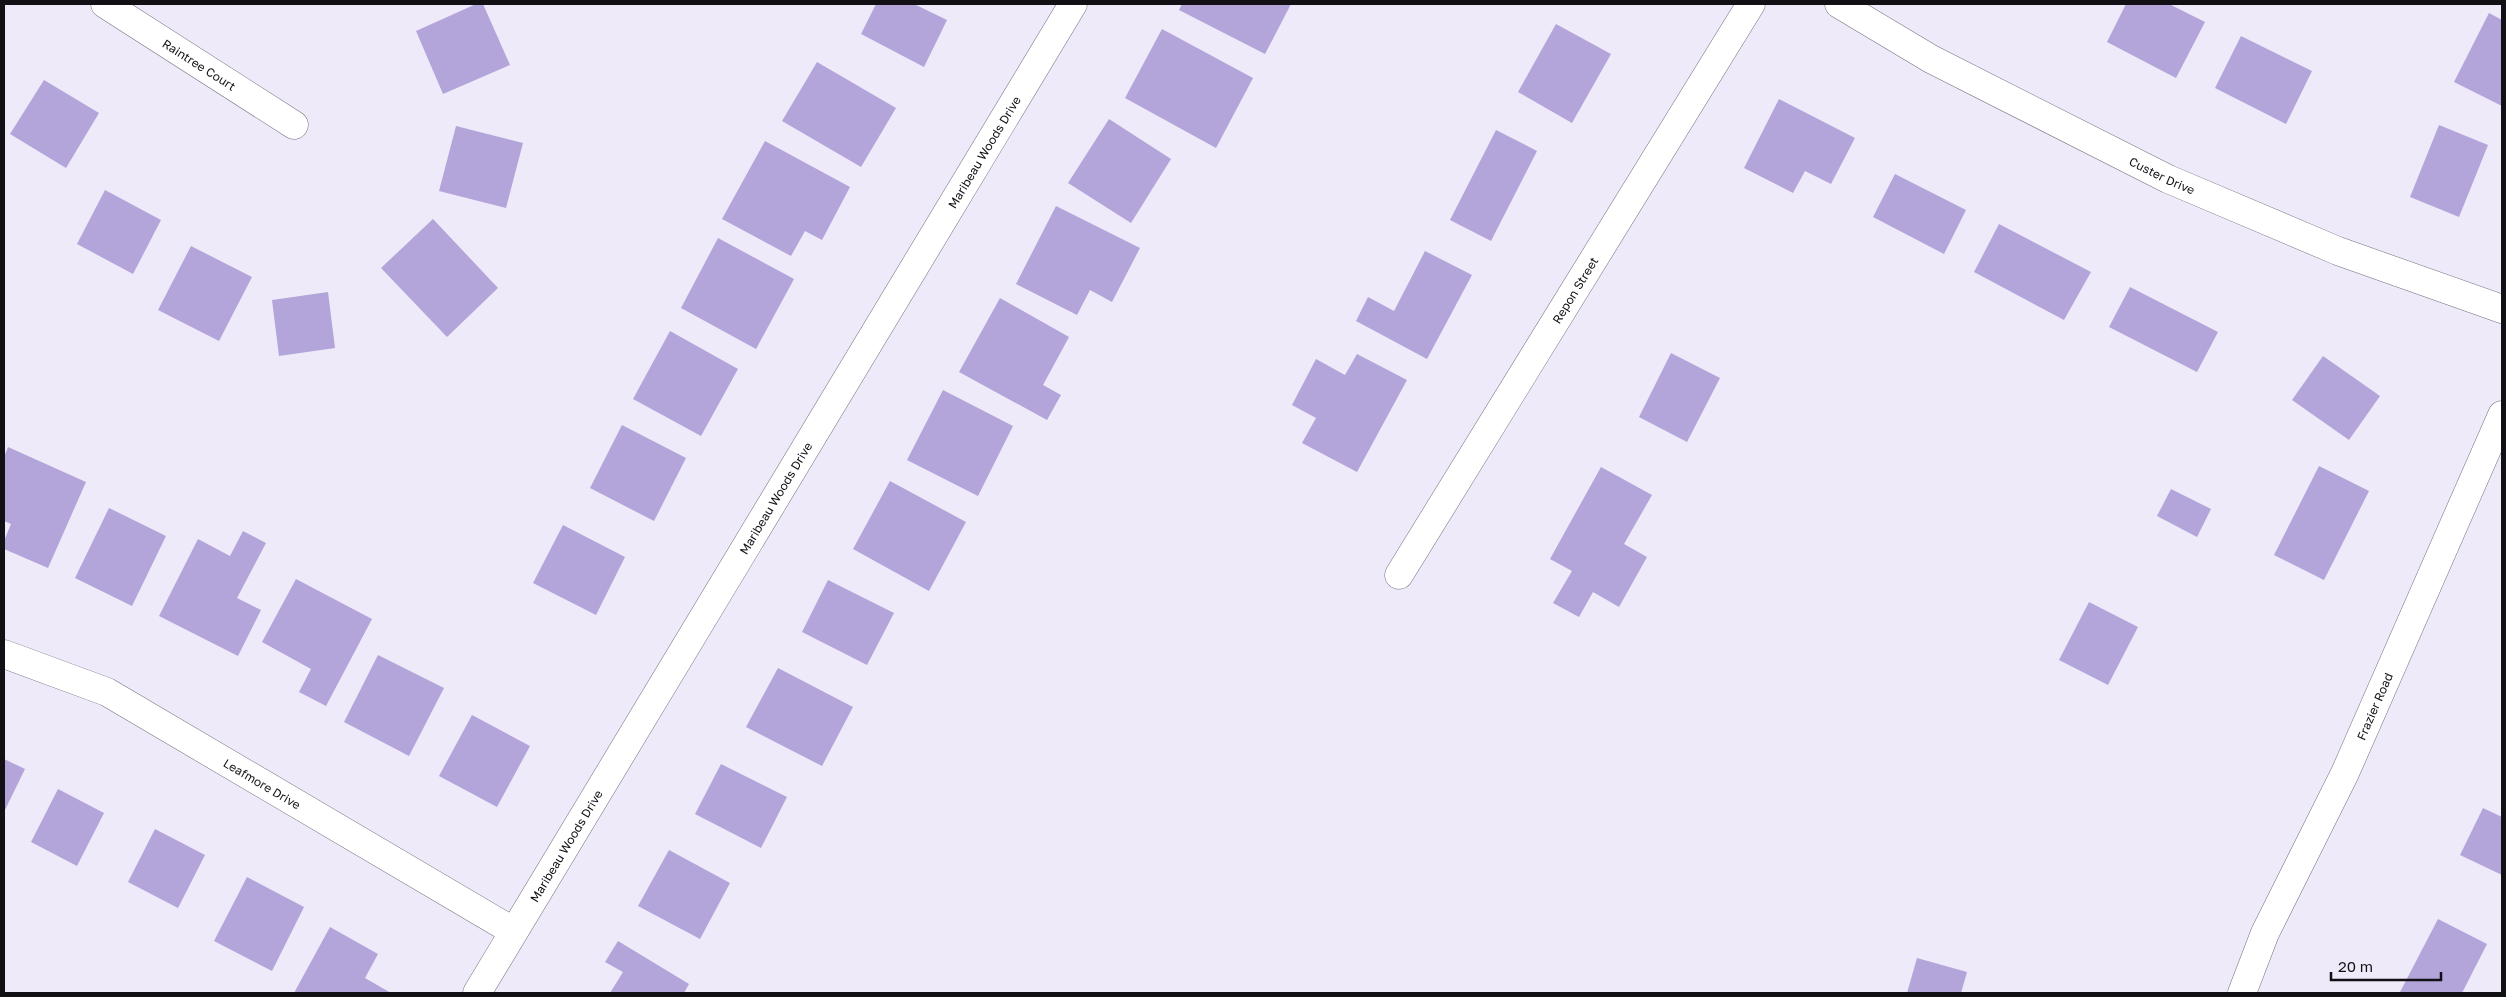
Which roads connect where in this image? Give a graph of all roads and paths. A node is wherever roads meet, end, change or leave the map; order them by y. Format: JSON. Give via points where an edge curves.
{"nodes":[{"id":1,"x":105,"y":4,"type":"edge"},
{"id":2,"x":1073,"y":4,"type":"edge"},
{"id":3,"x":1751,"y":4,"type":"edge"},
{"id":4,"x":1839,"y":4,"type":"edge"},
{"id":5,"x":294,"y":125,"type":"dead end"},
{"id":6,"x":2502,"y":309,"type":"edge"},
{"id":7,"x":2502,"y":415,"type":"edge"},
{"id":8,"x":1399,"y":575,"type":"dead end"},
{"id":9,"x":4,"y":654,"type":"edge"},
{"id":10,"x":513,"y":931,"type":"junction"},
{"id":11,"x":477,"y":993,"type":"edge"},
{"id":12,"x":2242,"y":993,"type":"edge"}],
"edges":[{"from":1,"to":5,"type":"street","name":"Raintree Court"},
{"from":2,"to":10,"type":"street","name":"Maribeau Woods Drive"},
{"from":3,"to":8,"type":"street","name":"Repon Street"},
{"from":4,"to":6,"type":"street","name":"Custer Drive","via":[[1931,59],[2168,179],[2338,251]]},
{"from":7,"to":12,"type":"street","name":"Frazier Road","via":[[2345,773],[2264,933]]},
{"from":9,"to":10,"type":"street","name":"Leafmore Drive","via":[[107,692]]},
{"from":10,"to":11,"type":"street","name":"Maribeau Woods Drive"}]}
